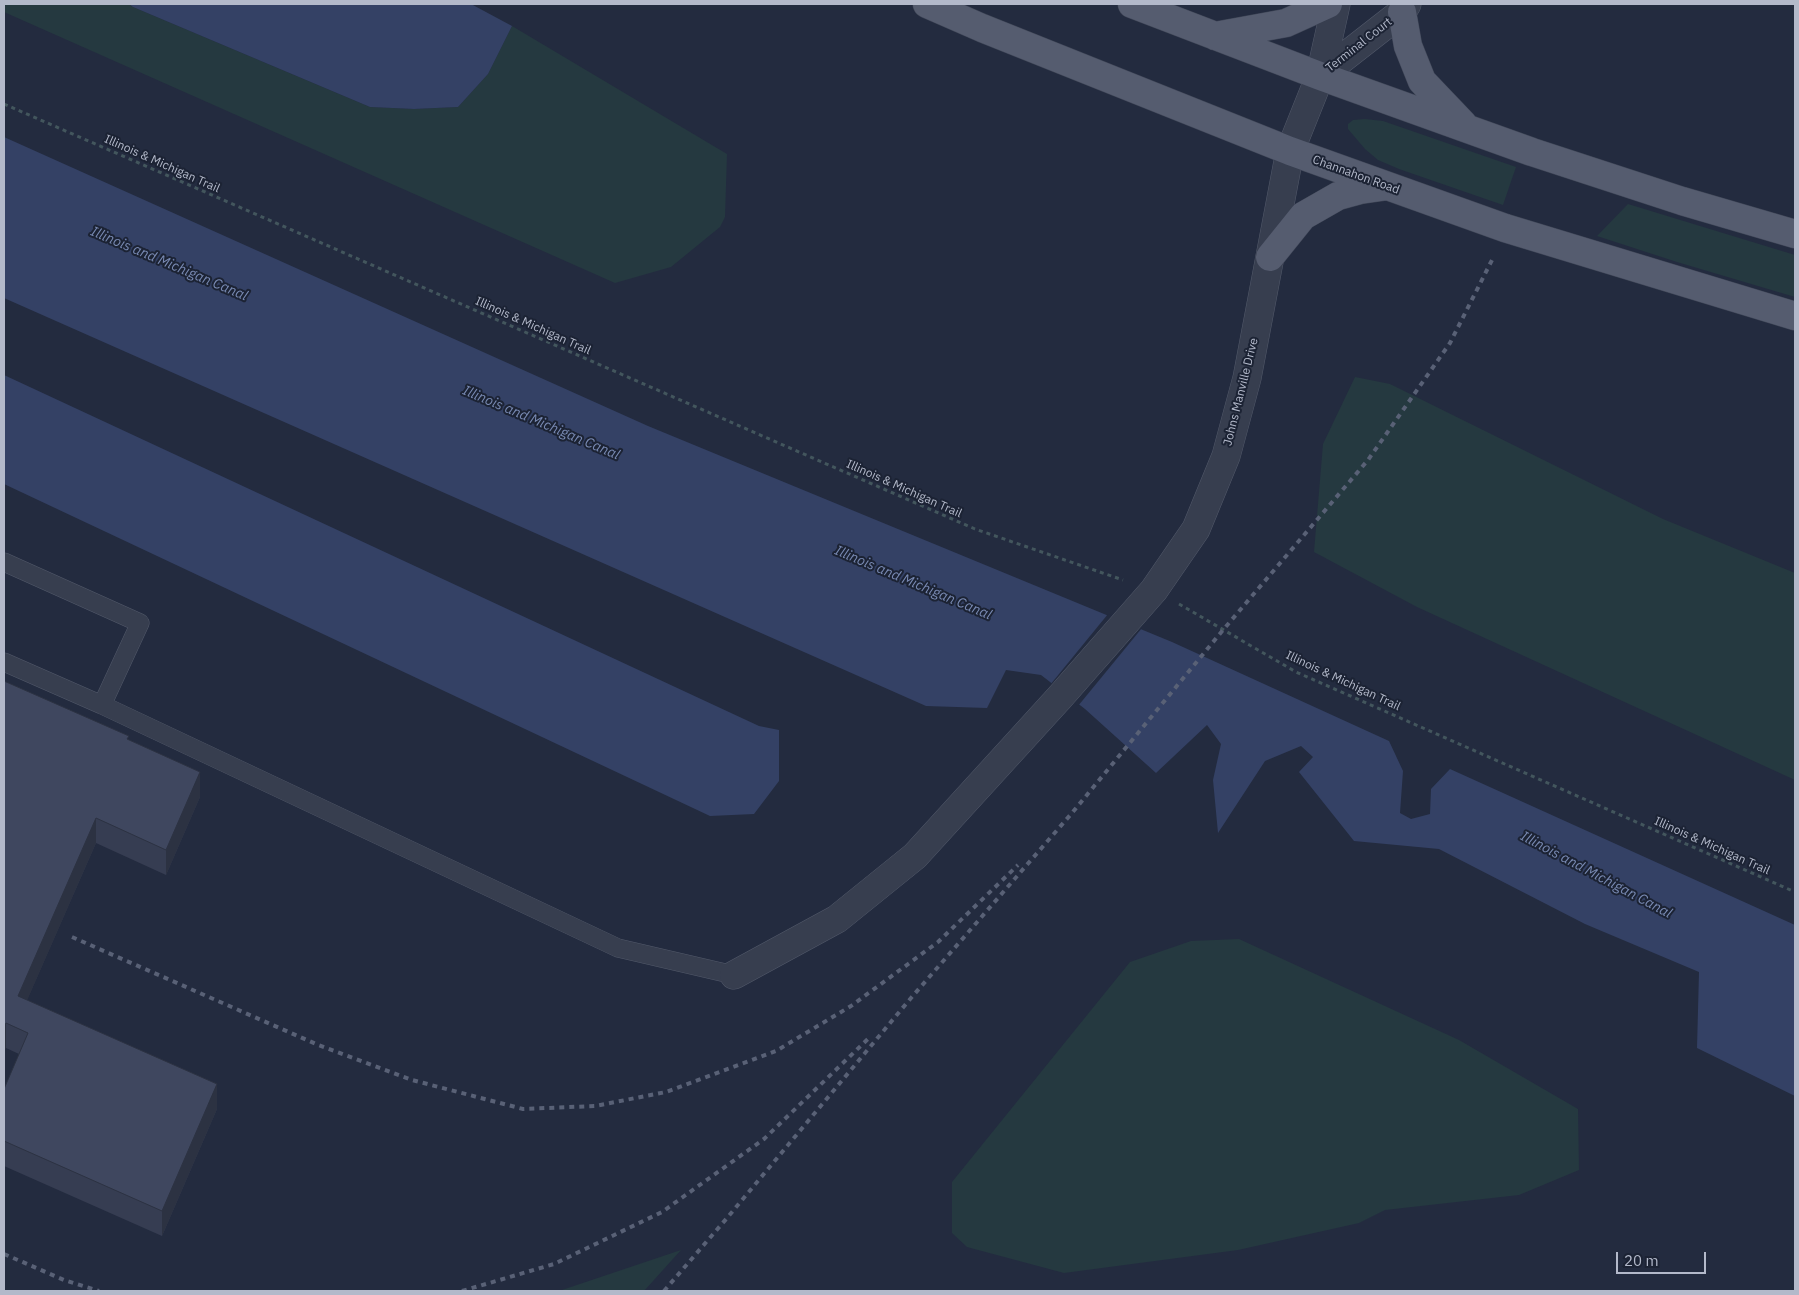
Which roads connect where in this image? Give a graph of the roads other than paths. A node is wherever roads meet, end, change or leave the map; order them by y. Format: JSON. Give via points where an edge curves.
{"nodes":[{"id":1,"x":927,"y":4,"type":"edge"},
{"id":2,"x":1132,"y":4,"type":"edge"},
{"id":3,"x":1328,"y":4,"type":"edge"},
{"id":4,"x":1336,"y":4,"type":"edge"},
{"id":5,"x":1404,"y":8,"type":"edge"},
{"id":6,"x":1214,"y":36,"type":"junction"},
{"id":7,"x":1320,"y":76,"type":"junction"},
{"id":8,"x":1468,"y":129,"type":"junction"},
{"id":9,"x":1290,"y":151,"type":"junction"},
{"id":10,"x":1389,"y":186,"type":"junction"},
{"id":11,"x":1795,"y":234,"type":"edge"},
{"id":12,"x":1270,"y":257,"type":"junction"},
{"id":13,"x":1795,"y":316,"type":"edge"},
{"id":14,"x":4,"y":562,"type":"edge"},
{"id":15,"x":4,"y":662,"type":"edge"},
{"id":16,"x":102,"y":705,"type":"junction"},
{"id":17,"x":734,"y":975,"type":"joint"}],
"edges":[{"from":1,"to":9,"type":"main road","name":"Channahon Road"},
{"from":2,"to":6,"type":"main road"},
{"from":3,"to":6,"type":"main road","via":[[1286,23]]},
{"from":4,"to":7,"type":"street","name":"Terminal Court"},
{"from":5,"to":7,"type":"street","name":"Terminal Court"},
{"from":5,"to":8,"type":"main road","via":[[1408,46],[1422,81]]},
{"from":6,"to":7,"type":"main road"},
{"from":7,"to":8,"type":"main road"},
{"from":7,"to":9,"type":"street","name":"Johns Manville Drive"},
{"from":8,"to":11,"type":"main road","via":[[1682,201]]},
{"from":9,"to":10,"type":"main road","name":"Channahon Road"},
{"from":9,"to":12,"type":"street","name":"Johns Manville Drive"},
{"from":10,"to":12,"type":"main road","via":[[1338,196],[1303,216]]},
{"from":10,"to":13,"type":"main road","name":"Channahon Road","via":[[1505,228]]},
{"from":12,"to":17,"type":"street","name":"Johns Manville Drive","via":[[1247,378],[1226,456],[1196,529],[1154,590],[915,856],[837,918]]},
{"from":14,"to":16,"type":"lane","via":[[140,623]]},
{"from":15,"to":16,"type":"lane"},
{"from":16,"to":17,"type":"lane","via":[[618,948]]}]}
